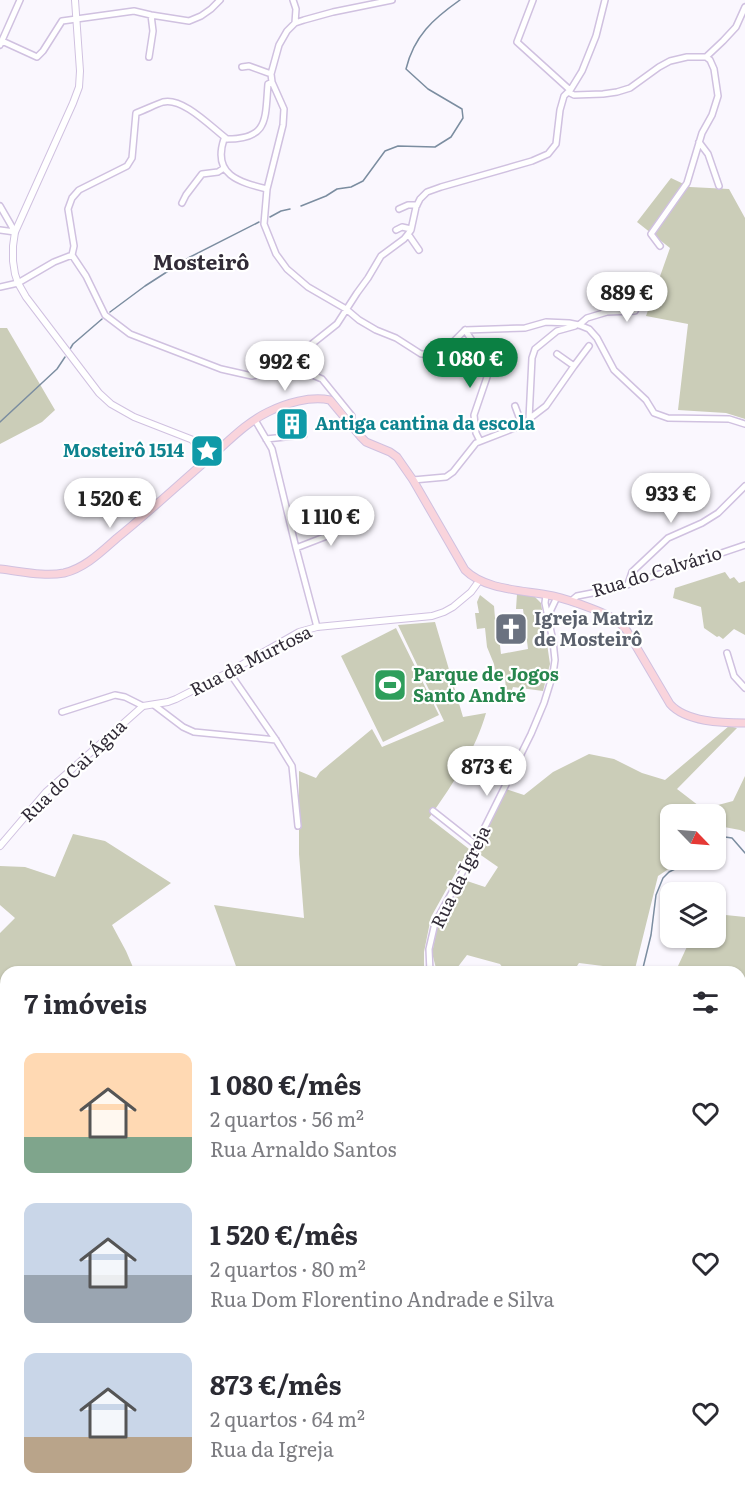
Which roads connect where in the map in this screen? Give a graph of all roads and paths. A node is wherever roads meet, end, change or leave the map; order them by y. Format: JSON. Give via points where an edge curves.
{"nodes":[{"id":1,"x":20,"y":0,"type":"edge"},
{"id":2,"x":75,"y":0,"type":"edge"},
{"id":3,"x":220,"y":0,"type":"edge"},
{"id":4,"x":293,"y":0,"type":"edge"},
{"id":5,"x":392,"y":0,"type":"edge"},
{"id":6,"x":534,"y":0,"type":"edge"},
{"id":7,"x":605,"y":0,"type":"edge"},
{"id":8,"x":745,"y":7,"type":"edge"},
{"id":9,"x":151,"y":15,"type":"junction"},
{"id":10,"x":76,"y":20,"type":"junction"},
{"id":11,"x":295,"y":23,"type":"junction"},
{"id":12,"x":1,"y":43,"type":"edge"},
{"id":13,"x":149,"y":57,"type":"dead end"},
{"id":14,"x":706,"y":57,"type":"junction"},
{"id":15,"x":242,"y":67,"type":"dead end"},
{"id":16,"x":271,"y":74,"type":"junction"},
{"id":17,"x":272,"y":82,"type":"junction"},
{"id":18,"x":569,"y":91,"type":"junction"},
{"id":19,"x":227,"y":139,"type":"junction"},
{"id":20,"x":699,"y":142,"type":"junction"},
{"id":21,"x":224,"y":168,"type":"junction"},
{"id":22,"x":718,"y":186,"type":"dead end"},
{"id":23,"x":267,"y":189,"type":"junction"},
{"id":24,"x":183,"y":203,"type":"dead end"},
{"id":25,"x":417,"y":205,"type":"junction"},
{"id":26,"x":0,"y":206,"type":"edge"},
{"id":27,"x":399,"y":209,"type":"dead end"},
{"id":28,"x":0,"y":230,"type":"edge"},
{"id":29,"x":396,"y":230,"type":"dead end"},
{"id":30,"x":15,"y":232,"type":"junction"},
{"id":31,"x":410,"y":232,"type":"junction"},
{"id":32,"x":660,"y":246,"type":"dead end"},
{"id":33,"x":419,"y":250,"type":"dead end"},
{"id":34,"x":72,"y":255,"type":"junction"},
{"id":35,"x":18,"y":283,"type":"junction"},
{"id":36,"x":0,"y":287,"type":"edge"},
{"id":37,"x":644,"y":291,"type":"dead end"},
{"id":38,"x":346,"y":309,"type":"junction"},
{"id":39,"x":579,"y":325,"type":"junction"},
{"id":40,"x":465,"y":330,"type":"junction"},
{"id":41,"x":589,"y":346,"type":"dead end"},
{"id":42,"x":557,"y":354,"type":"dead end"},
{"id":43,"x":288,"y":363,"type":"junction"},
{"id":44,"x":574,"y":366,"type":"junction"},
{"id":45,"x":515,"y":406,"type":"dead end"},
{"id":46,"x":529,"y":419,"type":"junction"},
{"id":47,"x":255,"y":420,"type":"junction"},
{"id":48,"x":348,"y":422,"type":"junction"},
{"id":49,"x":522,"y":424,"type":"junction"},
{"id":50,"x":745,"y":424,"type":"edge"},
{"id":51,"x":304,"y":435,"type":"dead end"},
{"id":52,"x":266,"y":439,"type":"junction"},
{"id":53,"x":193,"y":440,"type":"junction"},
{"id":54,"x":480,"y":441,"type":"junction"},
{"id":55,"x":222,"y":446,"type":"junction"},
{"id":56,"x":207,"y":460,"type":"junction"},
{"id":57,"x":413,"y":480,"type":"junction"},
{"id":58,"x":745,"y":486,"type":"edge"},
{"id":59,"x":355,"y":521,"type":"dead end"},
{"id":60,"x":745,"y":545,"type":"edge"},
{"id":61,"x":296,"y":548,"type":"junction"},
{"id":62,"x":0,"y":569,"type":"edge"},
{"id":63,"x":479,"y":581,"type":"junction"},
{"id":64,"x":628,"y":584,"type":"junction"},
{"id":65,"x":546,"y":595,"type":"junction"},
{"id":66,"x":557,"y":597,"type":"junction"},
{"id":67,"x":571,"y":601,"type":"junction"},
{"id":68,"x":548,"y":616,"type":"junction"},
{"id":69,"x":317,"y":627,"type":"junction"},
{"id":70,"x":727,"y":653,"type":"dead end"},
{"id":71,"x":229,"y":672,"type":"junction"},
{"id":72,"x":745,"y":688,"type":"edge"},
{"id":73,"x":154,"y":705,"type":"junction"},
{"id":74,"x":143,"y":706,"type":"junction"},
{"id":75,"x":62,"y":712,"type":"dead end"},
{"id":76,"x":745,"y":723,"type":"edge"},
{"id":77,"x":276,"y":740,"type":"junction"},
{"id":78,"x":433,"y":811,"type":"dead end"},
{"id":79,"x":298,"y":826,"type":"dead end"},
{"id":80,"x":476,"y":845,"type":"junction"},
{"id":81,"x":0,"y":846,"type":"edge"},
{"id":82,"x":430,"y":966,"type":"edge"}],
"edges":[{"from":1,"to":12,"type":"street"},
{"from":2,"to":10,"type":"street"},
{"from":3,"to":9,"type":"street","via":[[189,21]]},
{"from":4,"to":11,"type":"street"},
{"from":5,"to":11,"type":"street"},
{"from":6,"to":18,"type":"street","via":[[517,42]]},
{"from":7,"to":18,"type":"street","via":[[596,36]]},
{"from":8,"to":14,"type":"street","via":[[736,27]]},
{"from":9,"to":10,"type":"street","via":[[134,10]]},
{"from":9,"to":13,"type":"street"},
{"from":10,"to":12,"type":"street","via":[[62,21],[37,57]]},
{"from":10,"to":30,"type":"street","via":[[79,87]]},
{"from":11,"to":16,"type":"street","via":[[279,45]]},
{"from":14,"to":18,"type":"street","via":[[670,61],[630,88],[617,92],[574,95]]},
{"from":14,"to":20,"type":"street","via":[[714,69],[718,96]]},
{"from":15,"to":16,"type":"street"},
{"from":16,"to":17,"type":"street"},
{"from":17,"to":19,"type":"street","via":[[268,84],[264,122],[257,131]]},
{"from":17,"to":23,"type":"street","via":[[284,110]]},
{"from":18,"to":25,"type":"street","via":[[560,110],[556,144],[548,154],[427,192]]},
{"from":19,"to":21,"type":"street","via":[[221,146]]},
{"from":19,"to":34,"type":"street","via":[[186,106],[174,102],[163,102],[136,113],[132,158],[127,166],[79,190],[72,198],[68,209],[75,246]]},
{"from":20,"to":22,"type":"street","via":[[708,154]]},
{"from":20,"to":32,"type":"street","via":[[687,183],[651,234]]},
{"from":21,"to":23,"type":"street","via":[[239,180]]},
{"from":21,"to":24,"type":"street","via":[[202,174]]},
{"from":23,"to":38,"type":"street","via":[[264,224],[276,254],[308,287]]},
{"from":25,"to":27,"type":"street"},
{"from":25,"to":31,"type":"street"},
{"from":26,"to":30,"type":"street"},
{"from":28,"to":30,"type":"street"},
{"from":29,"to":31,"type":"street","via":[[402,227]]},
{"from":30,"to":35,"type":"street","via":[[13,261]]},
{"from":31,"to":33,"type":"street"},
{"from":31,"to":38,"type":"street","via":[[381,256]]},
{"from":34,"to":35,"type":"street"},
{"from":34,"to":43,"type":"street","via":[[105,315],[130,334],[221,369],[252,376],[275,371]]},
{"from":35,"to":36,"type":"street"},
{"from":35,"to":53,"type":"street","via":[[81,371],[111,404]]},
{"from":37,"to":39,"type":"street","via":[[635,311],[607,312]]},
{"from":38,"to":40,"type":"street","via":[[421,354],[436,354]]},
{"from":38,"to":43,"type":"street","via":[[337,324]]},
{"from":39,"to":40,"type":"street","via":[[546,322],[525,328]]},
{"from":39,"to":46,"type":"street","via":[[557,331],[535,349]]},
{"from":39,"to":50,"type":"street","via":[[597,338],[614,370],[654,413],[668,418],[729,419]]},
{"from":40,"to":54,"type":"street","via":[[487,363],[487,377],[474,415]]},
{"from":41,"to":44,"type":"street"},
{"from":42,"to":44,"type":"street"},
{"from":43,"to":48,"type":"street","via":[[322,379],[352,416]]},
{"from":44,"to":46,"type":"street","via":[[546,406]]},
{"from":45,"to":49,"type":"street"},
{"from":46,"to":49,"type":"street"},
{"from":47,"to":48,"type":"main road","via":[[283,405],[319,398],[330,400]]},
{"from":47,"to":52,"type":"street"},
{"from":47,"to":55,"type":"main road"},
{"from":48,"to":57,"type":"main road","via":[[366,442],[397,457]]},
{"from":49,"to":54,"type":"street"},
{"from":51,"to":52,"type":"street"},
{"from":52,"to":61,"type":"street","via":[[272,449]]},
{"from":53,"to":55,"type":"street"},
{"from":53,"to":56,"type":"street"},
{"from":54,"to":57,"type":"street","via":[[446,477]]},
{"from":55,"to":56,"type":"main road"},
{"from":56,"to":62,"type":"main road","via":[[79,567],[54,574]]},
{"from":57,"to":63,"type":"main road","via":[[465,570]]},
{"from":58,"to":64,"type":"street","via":[[718,513],[668,538],[632,572]]},
{"from":59,"to":61,"type":"street"},
{"from":60,"to":64,"type":"street","name":"Rua do Calvário"},
{"from":61,"to":69,"type":"street"},
{"from":63,"to":65,"type":"main road"},
{"from":63,"to":69,"type":"street","name":"Rua da Murtosa","via":[[453,608],[432,616]]},
{"from":64,"to":67,"type":"street","name":"Rua do Calvário"},
{"from":65,"to":66,"type":"main road"},
{"from":65,"to":68,"type":"street","name":"Rua da Igreja"},
{"from":66,"to":67,"type":"main road"},
{"from":66,"to":68,"type":"street"},
{"from":67,"to":76,"type":"main road","via":[[621,623],[677,711],[693,718]]},
{"from":68,"to":80,"type":"street","name":"Rua da Igreja","via":[[555,660],[544,703]]},
{"from":69,"to":71,"type":"street","name":"Rua da Murtosa","via":[[300,632]]},
{"from":70,"to":72,"type":"street","via":[[734,676]]},
{"from":71,"to":73,"type":"street","name":"Rua da Murtosa","via":[[176,699]]},
{"from":71,"to":77,"type":"street"},
{"from":73,"to":74,"type":"street","name":"Rua do Cai Água"},
{"from":73,"to":77,"type":"street","via":[[194,732]]},
{"from":74,"to":75,"type":"street","via":[[115,695]]},
{"from":74,"to":81,"type":"street","name":"Rua do Cai Água","via":[[46,792]]},
{"from":77,"to":79,"type":"street","via":[[292,766]]},
{"from":78,"to":80,"type":"street"},
{"from":80,"to":82,"type":"street","name":"Rua da Igreja","via":[[435,923]]}]}
